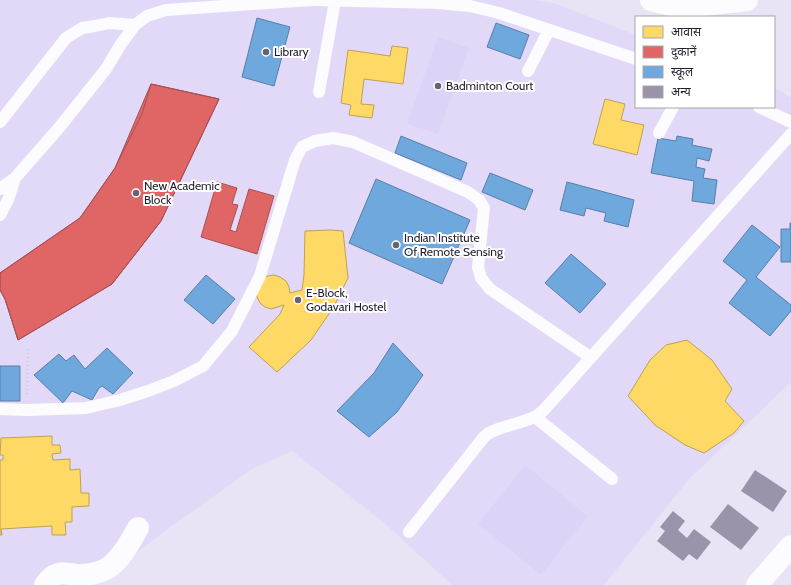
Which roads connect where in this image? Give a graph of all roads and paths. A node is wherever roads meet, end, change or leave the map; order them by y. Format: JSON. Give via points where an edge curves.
{"nodes":[{"id":1,"x":313,"y":0,"type":"edge"},
{"id":2,"x":651,"y":0,"type":"edge"},
{"id":3,"x":747,"y":0,"type":"edge"},
{"id":4,"x":335,"y":1,"type":"edge"},
{"id":5,"x":135,"y":25,"type":"junction"},
{"id":6,"x":549,"y":30,"type":"junction"},
{"id":7,"x":635,"y":59,"type":"edge"},
{"id":8,"x":528,"y":71,"type":"dead end"},
{"id":9,"x":319,"y":92,"type":"dead end"},
{"id":10,"x":672,"y":108,"type":"edge"},
{"id":11,"x":761,"y":108,"type":"edge"},
{"id":12,"x":0,"y":122,"type":"edge"},
{"id":13,"x":791,"y":122,"type":"edge"},
{"id":14,"x":659,"y":133,"type":"dead end"},
{"id":15,"x":791,"y":134,"type":"edge"},
{"id":16,"x":15,"y":178,"type":"junction"},
{"id":17,"x":0,"y":189,"type":"edge"},
{"id":18,"x":0,"y":215,"type":"edge"},
{"id":19,"x":28,"y":348,"type":"dead end"},
{"id":20,"x":590,"y":357,"type":"junction"},
{"id":21,"x":0,"y":409,"type":"edge"},
{"id":22,"x":27,"y":410,"type":"junction"},
{"id":23,"x":535,"y":417,"type":"junction"},
{"id":24,"x":612,"y":479,"type":"dead end"},
{"id":25,"x":138,"y":528,"type":"dead end"},
{"id":26,"x":410,"y":532,"type":"dead end"},
{"id":27,"x":791,"y":546,"type":"edge"},
{"id":28,"x":45,"y":585,"type":"edge"},
{"id":29,"x":757,"y":585,"type":"edge"}],
"edges":[{"from":1,"to":4,"type":"lane"},
{"from":1,"to":5,"type":"lane","via":[[166,10],[147,16]]},
{"from":2,"to":3,"type":"street","via":[[675,6]]},
{"from":4,"to":6,"type":"lane","via":[[470,6]]},
{"from":4,"to":9,"type":"lane"},
{"from":5,"to":12,"type":"lane","via":[[109,24],[82,28],[66,38]]},
{"from":5,"to":16,"type":"lane","via":[[106,69],[58,130]]},
{"from":6,"to":7,"type":"lane"},
{"from":6,"to":8,"type":"lane"},
{"from":10,"to":14,"type":"lane"},
{"from":11,"to":13,"type":"lane"},
{"from":15,"to":20,"type":"lane"},
{"from":16,"to":17,"type":"lane"},
{"from":16,"to":18,"type":"lane"},
{"from":19,"to":22,"type":"path"},
{"from":20,"to":22,"type":"lane","via":[[490,290],[481,278],[478,267],[484,208],[479,200],[468,192],[353,142],[333,138],[315,141],[302,147],[294,160],[260,276],[232,330],[203,366],[148,392],[120,400],[86,408]]},
{"from":20,"to":23,"type":"lane","via":[[550,404]]},
{"from":21,"to":22,"type":"lane"},
{"from":23,"to":24,"type":"lane"},
{"from":23,"to":26,"type":"lane","via":[[498,429],[484,437]]},
{"from":25,"to":28,"type":"street","via":[[123,554],[107,569],[83,575],[59,573]]},
{"from":27,"to":29,"type":"street"}]}
